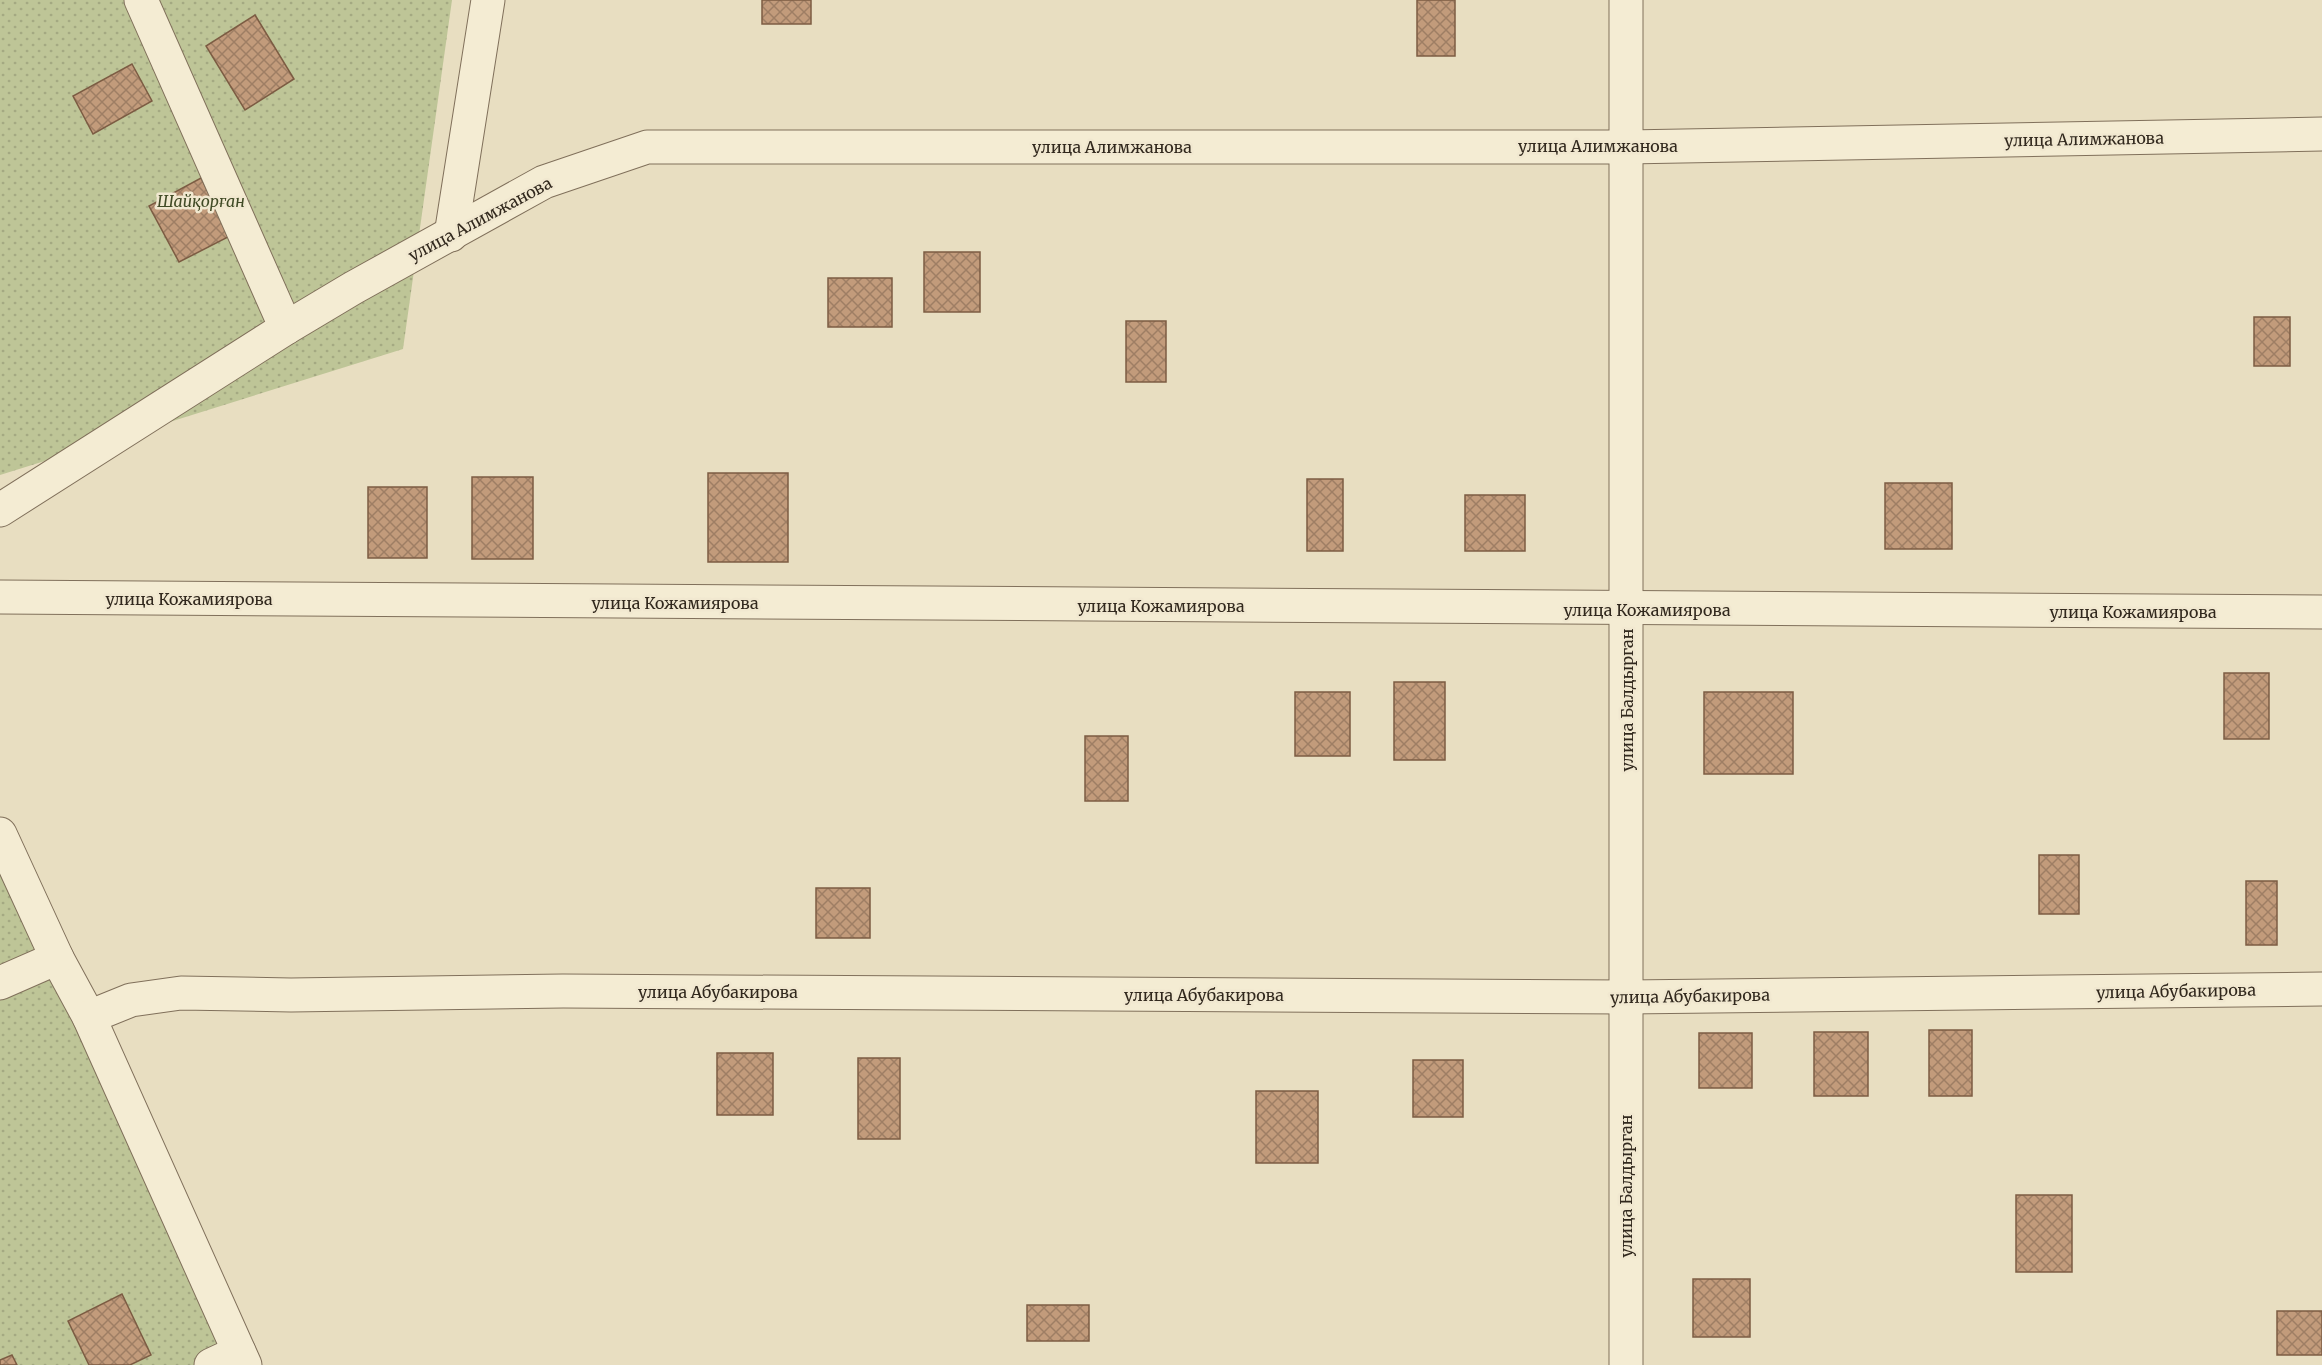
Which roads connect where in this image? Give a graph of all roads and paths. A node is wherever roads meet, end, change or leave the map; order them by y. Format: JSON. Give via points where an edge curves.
{"nodes":[{"id":1,"x":141,"y":0,"type":"edge"},
{"id":2,"x":488,"y":0,"type":"edge"},
{"id":3,"x":1626,"y":0,"type":"edge"},
{"id":4,"x":2322,"y":134,"type":"edge"},
{"id":5,"x":1627,"y":147,"type":"junction"},
{"id":6,"x":451,"y":235,"type":"junction"},
{"id":7,"x":286,"y":328,"type":"junction"},
{"id":8,"x":0,"y":510,"type":"edge"},
{"id":9,"x":0,"y":597,"type":"edge"},
{"id":10,"x":1627,"y":610,"type":"junction"},
{"id":11,"x":2322,"y":612,"type":"edge"},
{"id":12,"x":0,"y":834,"type":"edge"},
{"id":13,"x":57,"y":958,"type":"junction"},
{"id":14,"x":0,"y":983,"type":"edge"},
{"id":15,"x":2322,"y":989,"type":"edge"},
{"id":16,"x":1627,"y":997,"type":"junction"},
{"id":17,"x":89,"y":1017,"type":"junction"},
{"id":18,"x":232,"y":1361,"type":"edge"},
{"id":19,"x":1626,"y":1365,"type":"edge"}],
"edges":[{"from":1,"to":7,"type":"street"},
{"from":2,"to":6,"type":"street"},
{"from":3,"to":5,"type":"street","name":"улица Балдырган"},
{"from":4,"to":5,"type":"street","name":"улица Алимжанова"},
{"from":5,"to":6,"type":"street","name":"улица Алимжанова","via":[[647,147],[544,182]]},
{"from":5,"to":10,"type":"street","name":"улица Балдырган"},
{"from":6,"to":7,"type":"street","name":"улица Алимжанова"},
{"from":7,"to":8,"type":"street","name":"улица Алимжанова"},
{"from":9,"to":10,"type":"street","name":"улица Кожамиярова"},
{"from":10,"to":11,"type":"street","name":"улица Кожамиярова"},
{"from":10,"to":16,"type":"street","name":"улица Балдырган"},
{"from":12,"to":13,"type":"street"},
{"from":13,"to":14,"type":"street"},
{"from":13,"to":17,"type":"street"},
{"from":15,"to":16,"type":"street","name":"улица Абубакирова"},
{"from":16,"to":17,"type":"street","name":"улица Абубакирова","via":[[563,991],[181,993],[131,1000]]},
{"from":16,"to":19,"type":"street","name":"улица Балдырган"},
{"from":17,"to":18,"type":"street"}]}
